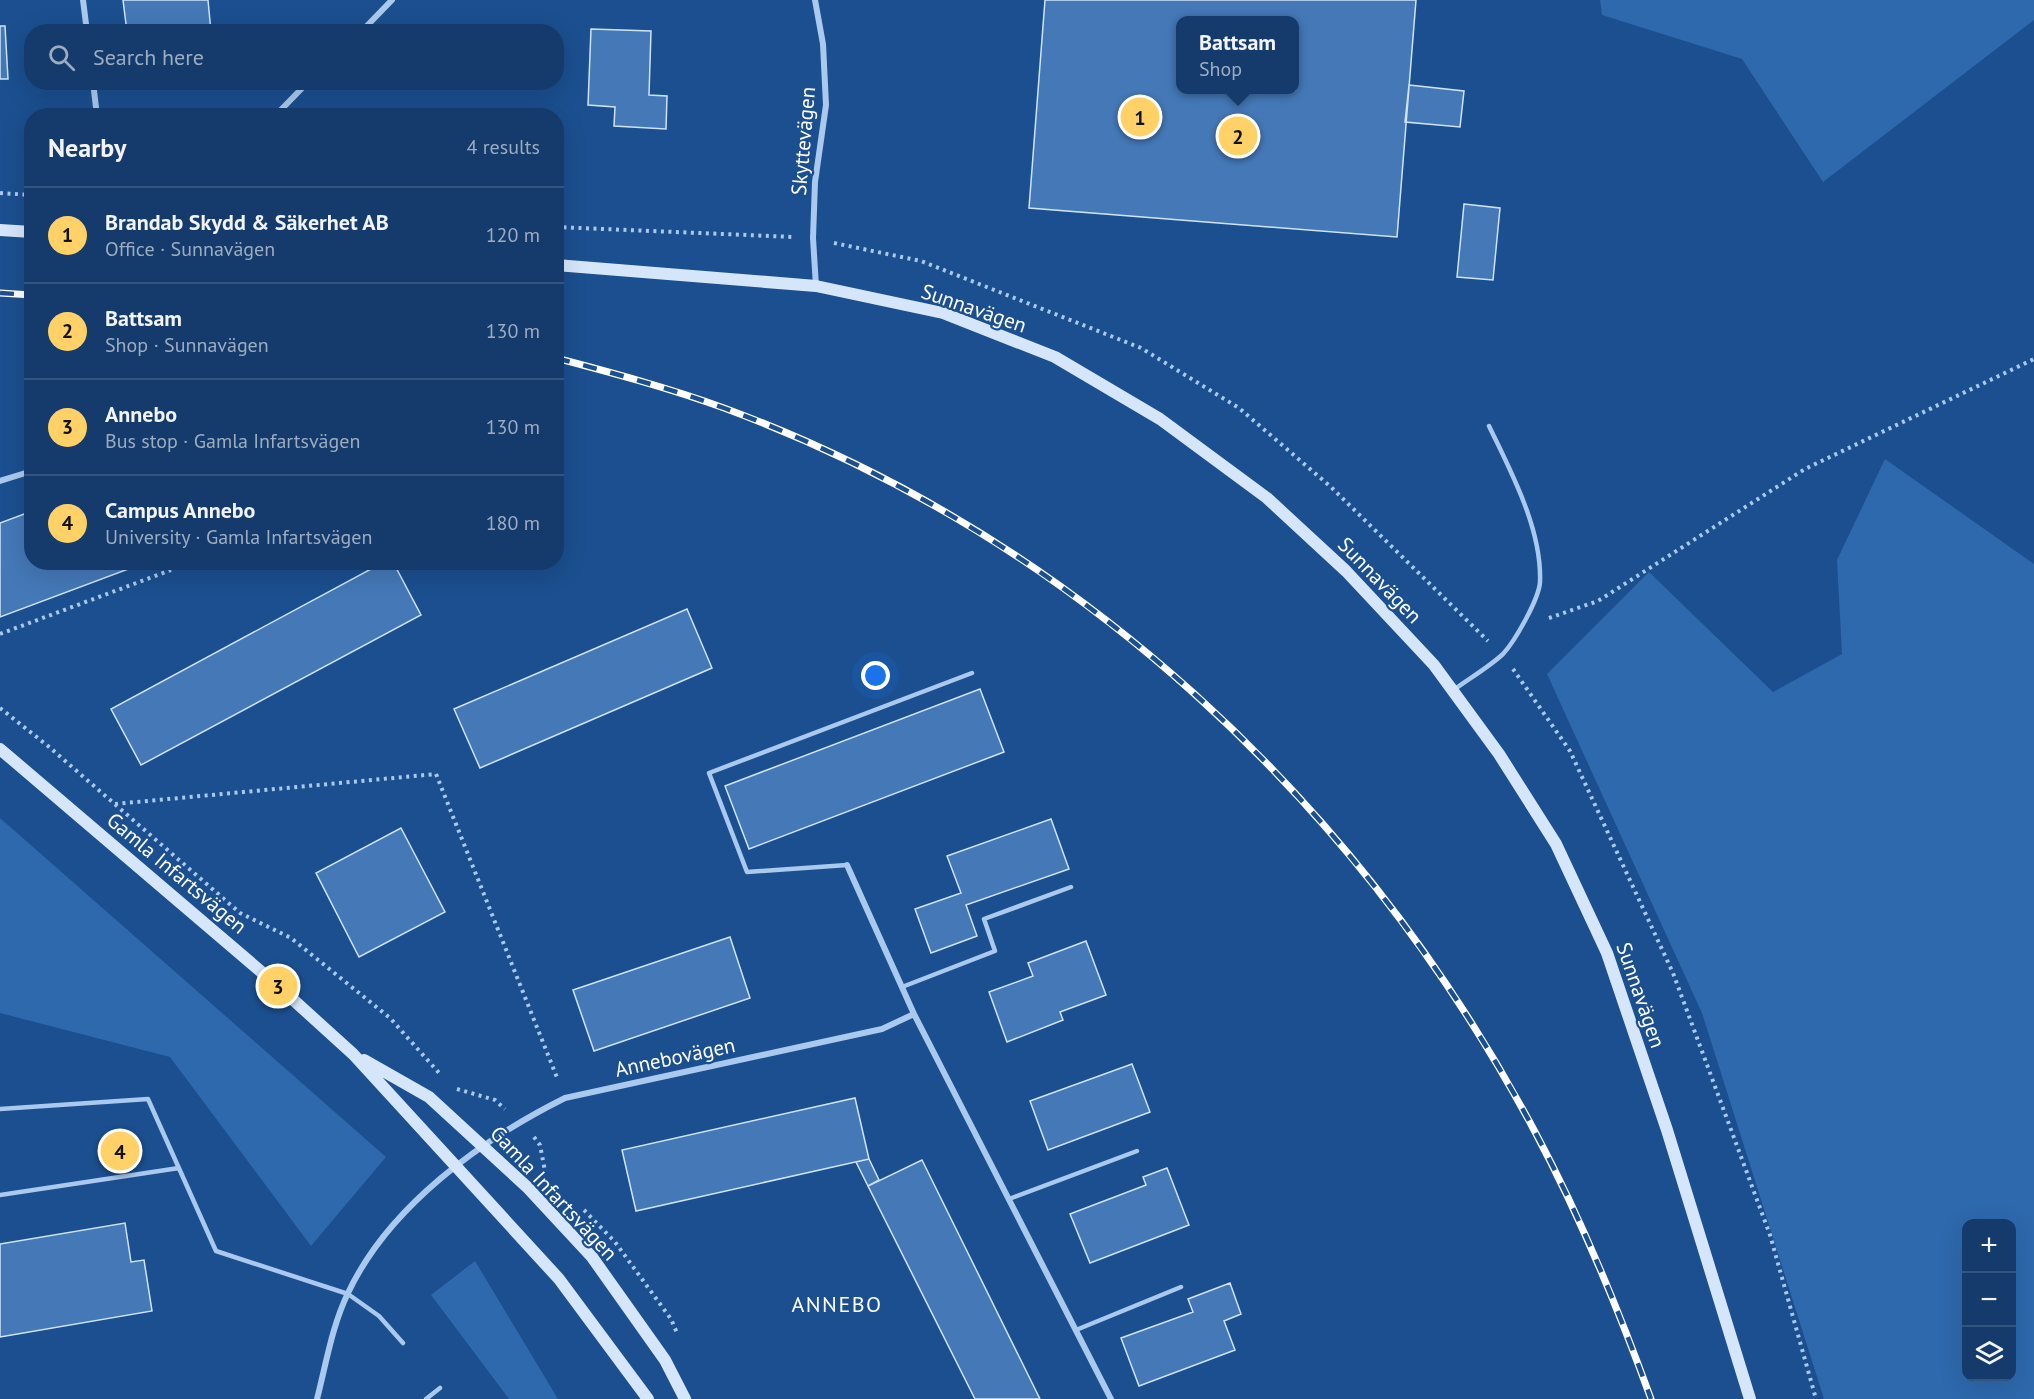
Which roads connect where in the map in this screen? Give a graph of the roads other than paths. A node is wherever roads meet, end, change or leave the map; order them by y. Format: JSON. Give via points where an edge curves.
{"nodes":[{"id":1,"x":83,"y":0,"type":"edge"},
{"id":2,"x":392,"y":0,"type":"edge"},
{"id":3,"x":815,"y":0,"type":"edge"},
{"id":4,"x":86,"y":24,"type":"edge"},
{"id":5,"x":369,"y":24,"type":"edge"},
{"id":6,"x":94,"y":90,"type":"edge"},
{"id":7,"x":300,"y":90,"type":"edge"},
{"id":8,"x":96,"y":108,"type":"edge"},
{"id":9,"x":283,"y":108,"type":"edge"},
{"id":10,"x":0,"y":230,"type":"edge"},
{"id":11,"x":24,"y":232,"type":"edge"},
{"id":12,"x":564,"y":266,"type":"edge"},
{"id":13,"x":816,"y":286,"type":"junction"},
{"id":14,"x":1489,"y":426,"type":"dead end"},
{"id":15,"x":24,"y":474,"type":"edge"},
{"id":16,"x":0,"y":481,"type":"edge"},
{"id":17,"x":972,"y":673,"type":"dead end"},
{"id":18,"x":1453,"y":691,"type":"junction"},
{"id":19,"x":0,"y":749,"type":"edge"},
{"id":20,"x":847,"y":865,"type":"joint"},
{"id":21,"x":1071,"y":887,"type":"dead end"},
{"id":22,"x":902,"y":987,"type":"junction"},
{"id":23,"x":914,"y":1014,"type":"junction"},
{"id":24,"x":353,"y":1054,"type":"junction"},
{"id":25,"x":0,"y":1108,"type":"edge"},
{"id":26,"x":486,"y":1146,"type":"junction"},
{"id":27,"x":1137,"y":1151,"type":"dead end"},
{"id":28,"x":458,"y":1167,"type":"junction"},
{"id":29,"x":179,"y":1168,"type":"junction"},
{"id":30,"x":0,"y":1195,"type":"edge"},
{"id":31,"x":1009,"y":1199,"type":"junction"},
{"id":32,"x":1181,"y":1287,"type":"dead end"},
{"id":33,"x":348,"y":1294,"type":"junction"},
{"id":34,"x":1076,"y":1330,"type":"junction"},
{"id":35,"x":403,"y":1343,"type":"dead end"},
{"id":36,"x":440,"y":1388,"type":"dead end"},
{"id":37,"x":317,"y":1399,"type":"edge"},
{"id":38,"x":426,"y":1399,"type":"edge"},
{"id":39,"x":648,"y":1399,"type":"edge"},
{"id":40,"x":685,"y":1399,"type":"edge"},
{"id":41,"x":1111,"y":1399,"type":"edge"},
{"id":42,"x":1750,"y":1399,"type":"edge"}],
"edges":[{"from":1,"to":4,"type":"street"},
{"from":2,"to":5,"type":"street"},
{"from":3,"to":13,"type":"street","name":"Skyttevägen","via":[[823,44],[826,105],[815,182]]},
{"from":6,"to":8,"type":"street"},
{"from":7,"to":9,"type":"street"},
{"from":10,"to":11,"type":"main road"},
{"from":12,"to":13,"type":"main road","name":"Sunnavägen"},
{"from":13,"to":18,"type":"main road","name":"Sunnavägen","via":[[943,313],[1055,357],[1160,419],[1267,498],[1346,571],[1434,665]]},
{"from":14,"to":18,"type":"lane","via":[[1521,493],[1534,538],[1540,583],[1522,628],[1502,654]]},
{"from":15,"to":16,"type":"street"},
{"from":17,"to":20,"type":"lane","via":[[709,773],[747,872]]},
{"from":18,"to":42,"type":"main road","name":"Sunnavägen","via":[[1556,844],[1607,953],[1667,1130]]},
{"from":19,"to":24,"type":"main road","name":"Gamla Infartsvägen"},
{"from":20,"to":22,"type":"street"},
{"from":21,"to":22,"type":"lane","via":[[984,919],[995,951]]},
{"from":22,"to":23,"type":"street"},
{"from":23,"to":26,"type":"street","name":"Annebovägen","via":[[882,1029],[565,1098],[519,1121]]},
{"from":23,"to":31,"type":"street"},
{"from":24,"to":26,"type":"main road","name":"Gamla Infartsvägen","via":[[429,1097]]},
{"from":24,"to":28,"type":"main road","name":"Gamla Infartsvägen"},
{"from":25,"to":29,"type":"lane","via":[[148,1099]]},
{"from":26,"to":28,"type":"street","name":"Annebovägen"},
{"from":26,"to":40,"type":"main road","name":"Gamla Infartsvägen","via":[[592,1257],[665,1360]]},
{"from":27,"to":31,"type":"lane"},
{"from":28,"to":33,"type":"street","name":"Annebovägen","via":[[422,1195],[382,1236]]},
{"from":28,"to":39,"type":"main road","name":"Gamla Infartsvägen","via":[[559,1279]]},
{"from":29,"to":30,"type":"lane"},
{"from":29,"to":33,"type":"lane","via":[[216,1251]]},
{"from":31,"to":34,"type":"street"},
{"from":32,"to":34,"type":"lane"},
{"from":33,"to":35,"type":"lane","via":[[379,1316]]},
{"from":33,"to":37,"type":"street","name":"Annebovägen"},
{"from":34,"to":41,"type":"street"},
{"from":36,"to":38,"type":"lane"}]}
